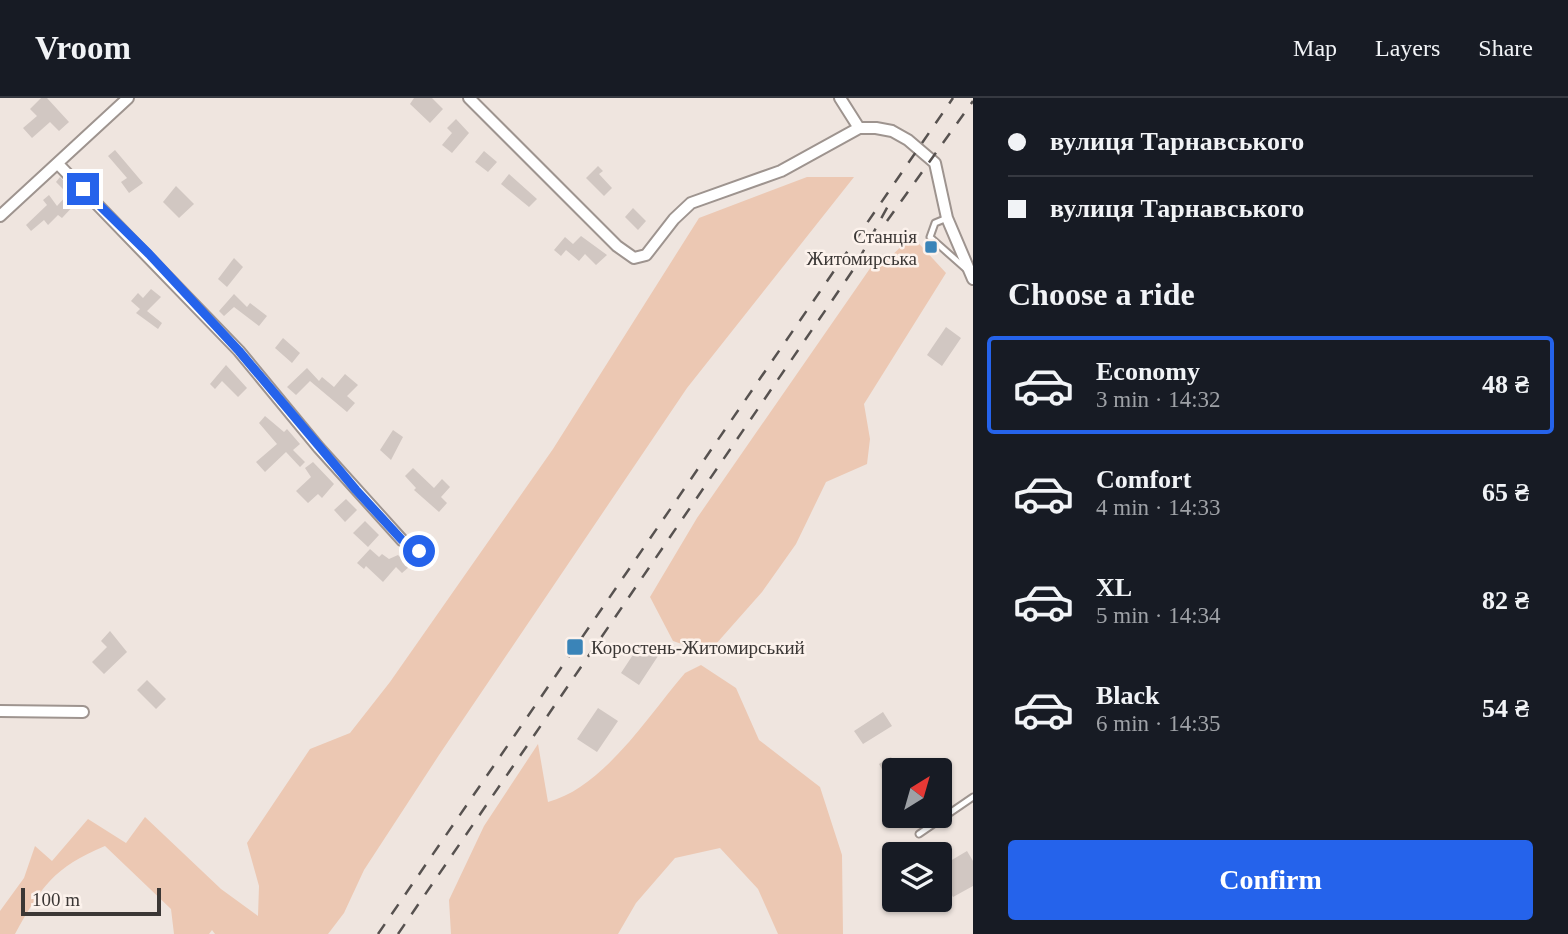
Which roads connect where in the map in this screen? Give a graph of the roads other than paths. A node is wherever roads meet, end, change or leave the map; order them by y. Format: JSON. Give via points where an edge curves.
{"nodes":[{"id":1,"x":128,"y":98,"type":"edge"},
{"id":2,"x":469,"y":98,"type":"edge"},
{"id":3,"x":840,"y":98,"type":"edge"},
{"id":4,"x":859,"y":128,"type":"junction"},
{"id":5,"x":58,"y":164,"type":"junction"},
{"id":6,"x":0,"y":216,"type":"edge"},
{"id":7,"x":947,"y":218,"type":"junction"},
{"id":8,"x":970,"y":274,"type":"edge"},
{"id":9,"x":426,"y":551,"type":"dead end"},
{"id":10,"x":0,"y":711,"type":"edge"},
{"id":11,"x":83,"y":712,"type":"dead end"},
{"id":12,"x":973,"y":797,"type":"edge"},
{"id":13,"x":919,"y":834,"type":"dead end"}],
"edges":[{"from":1,"to":5,"type":"street"},
{"from":2,"to":4,"type":"street","via":[[634,258],[646,255],[691,203],[781,171]]},
{"from":3,"to":4,"type":"street"},
{"from":4,"to":7,"type":"street","via":[[892,131],[935,163]]},
{"from":5,"to":6,"type":"street"},
{"from":5,"to":9,"type":"street","via":[[230,341],[402,540]]},
{"from":7,"to":8,"type":"street"},
{"from":7,"to":8,"type":"lane","via":[[934,223],[930,237]]},
{"from":10,"to":11,"type":"street"},
{"from":12,"to":13,"type":"lane"}]}
